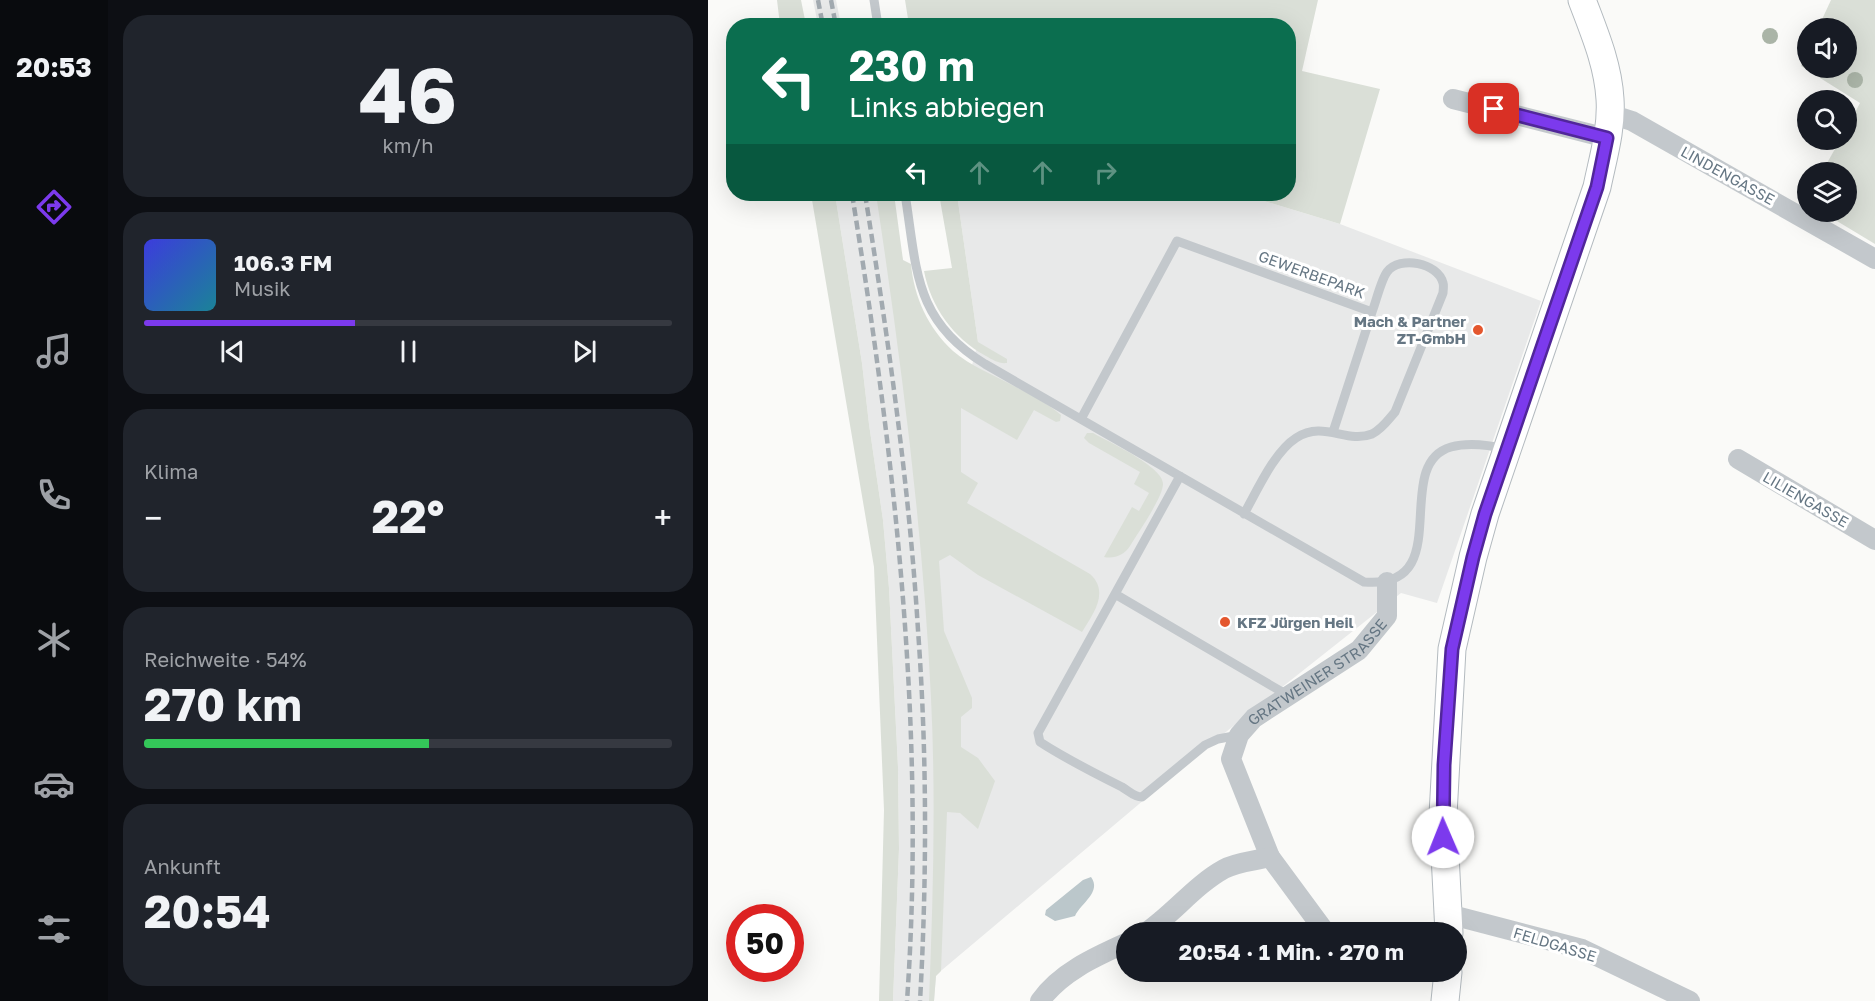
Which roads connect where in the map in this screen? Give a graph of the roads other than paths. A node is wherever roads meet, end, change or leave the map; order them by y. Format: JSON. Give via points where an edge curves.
{"nodes":[{"id":1,"x":874,"y":0,"type":"edge"},
{"id":2,"x":1582,"y":0,"type":"edge"},
{"id":3,"x":877,"y":18,"type":"edge"},
{"id":4,"x":1453,"y":99,"type":"dead end"},
{"id":5,"x":1608,"y":126,"type":"junction"},
{"id":6,"x":906,"y":201,"type":"edge"},
{"id":7,"x":1875,"y":259,"type":"edge"},
{"id":8,"x":1372,"y":312,"type":"junction"},
{"id":9,"x":1081,"y":419,"type":"junction"},
{"id":10,"x":1333,"y":432,"type":"junction"},
{"id":11,"x":1508,"y":449,"type":"junction"},
{"id":12,"x":1738,"y":459,"type":"dead end"},
{"id":13,"x":1180,"y":476,"type":"junction"},
{"id":14,"x":1244,"y":514,"type":"junction"},
{"id":15,"x":1875,"y":540,"type":"edge"},
{"id":16,"x":1387,"y":582,"type":"junction"},
{"id":17,"x":1115,"y":594,"type":"junction"},
{"id":18,"x":1289,"y":696,"type":"junction"},
{"id":19,"x":1239,"y":735,"type":"junction"},
{"id":20,"x":1270,"y":857,"type":"junction"},
{"id":21,"x":1160,"y":922,"type":"edge"},
{"id":22,"x":1318,"y":922,"type":"edge"},
{"id":23,"x":1448,"y":922,"type":"edge"},
{"id":24,"x":1467,"y":927,"type":"edge"},
{"id":25,"x":1116,"y":948,"type":"edge"},
{"id":26,"x":1447,"y":982,"type":"edge"},
{"id":27,"x":1040,"y":1001,"type":"edge"},
{"id":28,"x":1445,"y":1001,"type":"edge"},
{"id":29,"x":1690,"y":1001,"type":"edge"}],
"edges":[{"from":1,"to":3,"type":"lane"},
{"from":2,"to":5,"type":"main road","via":[[1606,71],[1610,93]]},
{"from":4,"to":5,"type":"street","name":"LINDENGASSE"},
{"from":5,"to":7,"type":"street","name":"LINDENGASSE","via":[[1632,122]]},
{"from":5,"to":11,"type":"main road","via":[[1597,187]]},
{"from":6,"to":9,"type":"lane","via":[[920,287],[948,335],[970,355]]},
{"from":8,"to":9,"type":"lane","name":"GEWERBEPARK","via":[[1177,241]]},
{"from":8,"to":10,"type":"lane"},
{"from":8,"to":10,"type":"lane","name":"GEWERBEPARK","via":[[1387,271],[1401,263],[1429,268],[1443,282],[1443,293],[1395,412],[1372,434],[1354,437]]},
{"from":9,"to":13,"type":"lane"},
{"from":10,"to":14,"type":"lane","name":"GEWERBEPARK","via":[[1311,431],[1295,439],[1279,455]]},
{"from":11,"to":16,"type":"lane","via":[[1460,445],[1436,456],[1424,483],[1413,561],[1398,578]]},
{"from":11,"to":23,"type":"main road","via":[[1485,514],[1452,649],[1443,815]]},
{"from":12,"to":15,"type":"street","name":"LILIENGASSE"},
{"from":13,"to":14,"type":"lane"},
{"from":13,"to":17,"type":"lane"},
{"from":14,"to":16,"type":"lane","via":[[1352,577],[1364,582]]},
{"from":16,"to":18,"type":"street","name":"GRATWEINER STRASSE","via":[[1387,616],[1359,650]]},
{"from":17,"to":18,"type":"lane"},
{"from":17,"to":19,"type":"lane","via":[[1038,733],[1040,742],[1142,797],[1205,745]]},
{"from":18,"to":19,"type":"street","name":"GRATWEINER STRASSE","via":[[1254,718]]},
{"from":19,"to":20,"type":"street","name":"GRATWEINER STRASSE","via":[[1231,759]]},
{"from":20,"to":21,"type":"street","via":[[1227,867]]},
{"from":20,"to":22,"type":"street","name":"GRATWEINER STRASSE"},
{"from":24,"to":29,"type":"street","name":"FELDGASSE","via":[[1582,949]]},
{"from":25,"to":27,"type":"street","via":[[1068,974],[1049,988]]},
{"from":26,"to":28,"type":"main road"}]}
